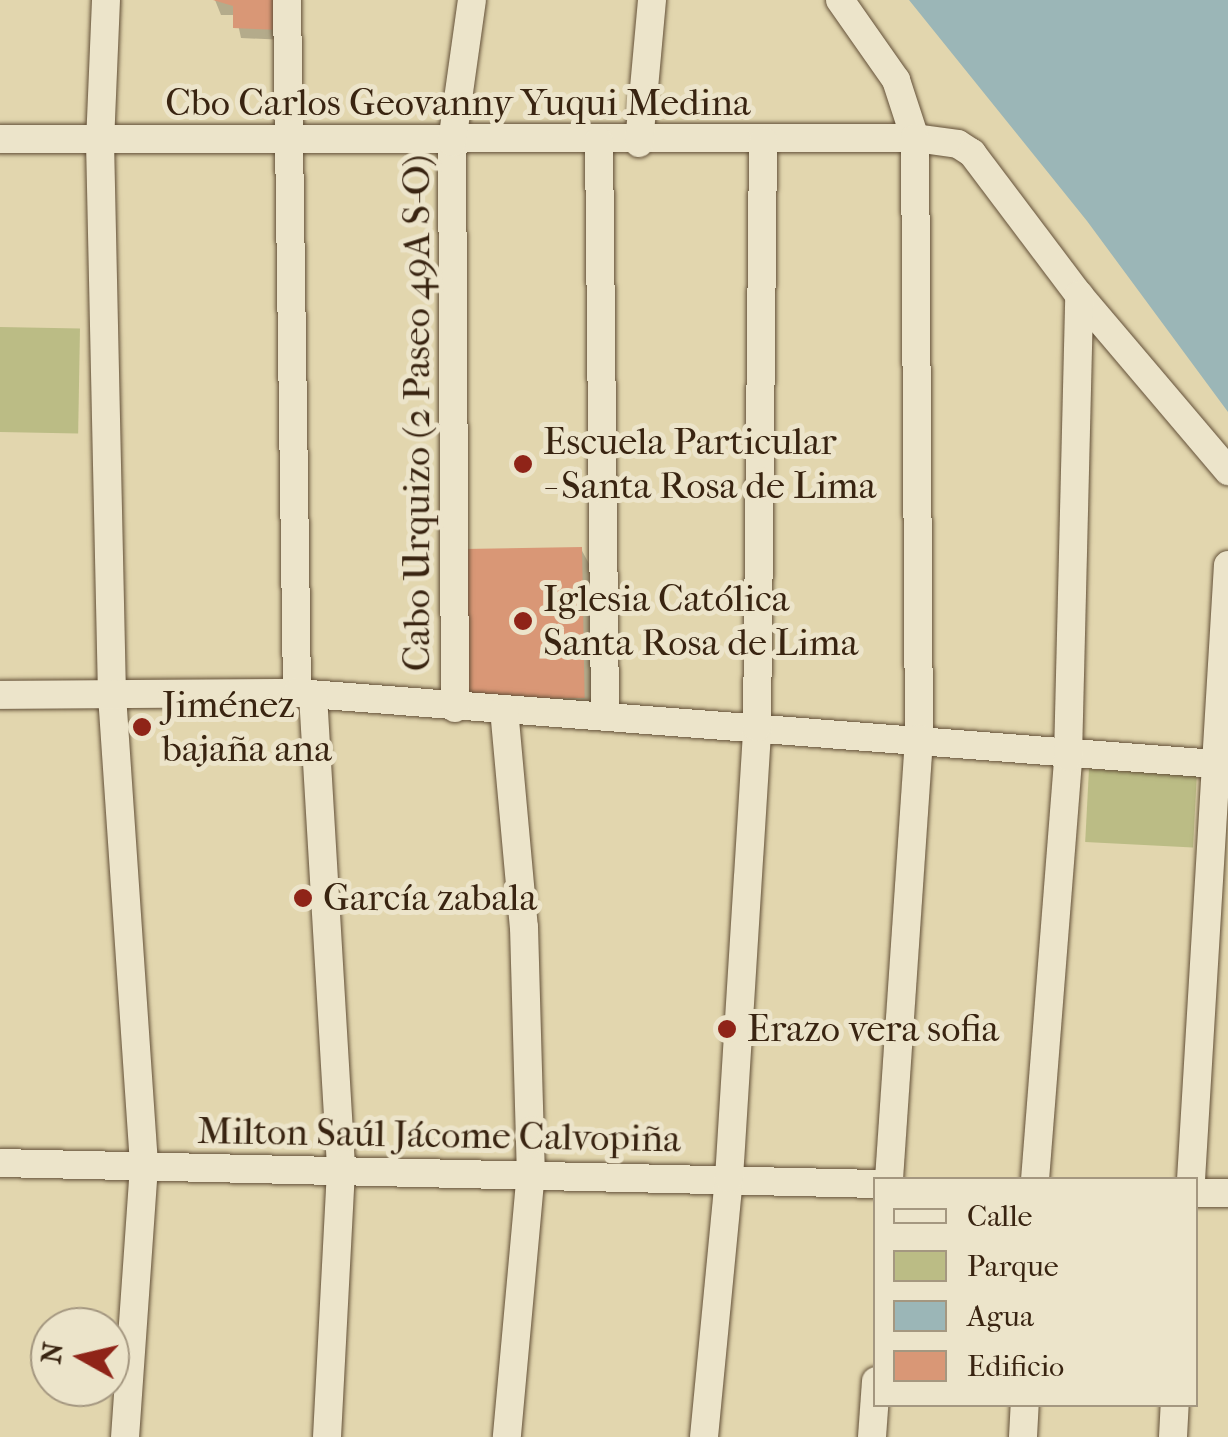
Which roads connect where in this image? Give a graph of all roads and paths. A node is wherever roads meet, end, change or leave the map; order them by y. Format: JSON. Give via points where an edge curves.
{"nodes":[{"id":1,"x":106,"y":0,"type":"edge"},
{"id":2,"x":287,"y":0,"type":"edge"},
{"id":3,"x":472,"y":0,"type":"edge"},
{"id":4,"x":652,"y":0,"type":"edge"},
{"id":5,"x":840,"y":0,"type":"edge"},
{"id":6,"x":915,"y":138,"type":"junction"},
{"id":7,"x":0,"y":140,"type":"edge"},
{"id":8,"x":100,"y":140,"type":"junction"},
{"id":9,"x":285,"y":140,"type":"junction"},
{"id":10,"x":600,"y":141,"type":"junction"},
{"id":11,"x":763,"y":141,"type":"junction"},
{"id":12,"x":452,"y":142,"type":"junction"},
{"id":13,"x":639,"y":143,"type":"junction"},
{"id":14,"x":1079,"y":294,"type":"junction"},
{"id":15,"x":1228,"y":471,"type":"edge"},
{"id":16,"x":1228,"y":565,"type":"edge"},
{"id":17,"x":305,"y":694,"type":"junction"},
{"id":18,"x":0,"y":695,"type":"edge"},
{"id":19,"x":112,"y":695,"type":"junction"},
{"id":20,"x":455,"y":708,"type":"junction"},
{"id":21,"x":504,"y":710,"type":"junction"},
{"id":22,"x":605,"y":717,"type":"junction"},
{"id":23,"x":758,"y":728,"type":"junction"},
{"id":24,"x":919,"y":739,"type":"junction"},
{"id":25,"x":1068,"y":757,"type":"junction"},
{"id":26,"x":1221,"y":765,"type":"edge"},
{"id":27,"x":0,"y":1164,"type":"edge"},
{"id":28,"x":144,"y":1166,"type":"junction"},
{"id":29,"x":341,"y":1170,"type":"junction"},
{"id":30,"x":531,"y":1171,"type":"junction"},
{"id":31,"x":889,"y":1177,"type":"edge"},
{"id":32,"x":1035,"y":1177,"type":"edge"},
{"id":33,"x":1191,"y":1177,"type":"edge"},
{"id":34,"x":729,"y":1178,"type":"junction"},
{"id":35,"x":873,"y":1184,"type":"edge"},
{"id":36,"x":1198,"y":1193,"type":"edge"},
{"id":37,"x":1228,"y":1193,"type":"edge"},
{"id":38,"x":874,"y":1407,"type":"edge"},
{"id":39,"x":1025,"y":1407,"type":"edge"},
{"id":40,"x":1175,"y":1407,"type":"edge"},
{"id":41,"x":125,"y":1437,"type":"edge"},
{"id":42,"x":328,"y":1437,"type":"edge"},
{"id":43,"x":508,"y":1437,"type":"edge"},
{"id":44,"x":704,"y":1437,"type":"edge"},
{"id":45,"x":872,"y":1437,"type":"edge"},
{"id":46,"x":1023,"y":1437,"type":"edge"},
{"id":47,"x":1173,"y":1437,"type":"edge"}],
"edges":[{"from":1,"to":8,"type":"street"},
{"from":2,"to":9,"type":"street"},
{"from":3,"to":12,"type":"street","name":"Cabo Urquizo (2 Paseo 49A S-O)"},
{"from":4,"to":13,"type":"street"},
{"from":5,"to":6,"type":"street","via":[[896,80]]},
{"from":6,"to":11,"type":"street","name":"Cbo Carlos Geovanny Yuqui Medina"},
{"from":6,"to":14,"type":"street","name":"Cbo Carlos Geovanny Yuqui Medina","via":[[972,152]]},
{"from":6,"to":24,"type":"street"},
{"from":7,"to":8,"type":"street","name":"Cbo Carlos Geovanny Yuqui Medina"},
{"from":8,"to":9,"type":"street","name":"Cbo Carlos Geovanny Yuqui Medina"},
{"from":8,"to":19,"type":"street"},
{"from":9,"to":12,"type":"street","name":"Cbo Carlos Geovanny Yuqui Medina"},
{"from":9,"to":17,"type":"street"},
{"from":10,"to":12,"type":"street","name":"Cbo Carlos Geovanny Yuqui Medina"},
{"from":10,"to":13,"type":"street","name":"Cbo Carlos Geovanny Yuqui Medina"},
{"from":10,"to":22,"type":"street"},
{"from":11,"to":13,"type":"street","name":"Cbo Carlos Geovanny Yuqui Medina"},
{"from":11,"to":23,"type":"street"},
{"from":12,"to":20,"type":"street","name":"Cabo Urquizo (2 Paseo 49A S-O)"},
{"from":14,"to":15,"type":"street","name":"Cbo Carlos Geovanny Yuqui Medina"},
{"from":14,"to":25,"type":"street"},
{"from":16,"to":26,"type":"street"},
{"from":17,"to":19,"type":"street"},
{"from":17,"to":20,"type":"street"},
{"from":17,"to":29,"type":"street"},
{"from":18,"to":19,"type":"street"},
{"from":19,"to":28,"type":"street"},
{"from":20,"to":21,"type":"street"},
{"from":21,"to":22,"type":"street"},
{"from":21,"to":30,"type":"street","via":[[524,927]]},
{"from":22,"to":23,"type":"street"},
{"from":23,"to":24,"type":"street"},
{"from":23,"to":34,"type":"street"},
{"from":24,"to":25,"type":"street"},
{"from":24,"to":31,"type":"street"},
{"from":25,"to":26,"type":"street"},
{"from":25,"to":32,"type":"street"},
{"from":26,"to":33,"type":"street"},
{"from":27,"to":28,"type":"street","name":"Milton Saúl Jácome Calvopiña"},
{"from":28,"to":29,"type":"street","name":"Milton Saúl Jácome Calvopiña"},
{"from":28,"to":41,"type":"street"},
{"from":29,"to":30,"type":"street","name":"Milton Saúl Jácome Calvopiña"},
{"from":29,"to":42,"type":"street"},
{"from":30,"to":34,"type":"street","name":"Milton Saúl Jácome Calvopiña"},
{"from":30,"to":43,"type":"street"},
{"from":34,"to":35,"type":"street","name":"Milton Saúl Jácome Calvopiña"},
{"from":34,"to":44,"type":"street"},
{"from":36,"to":37,"type":"street"},
{"from":38,"to":45,"type":"street"},
{"from":39,"to":46,"type":"street"},
{"from":40,"to":47,"type":"street"}]}
